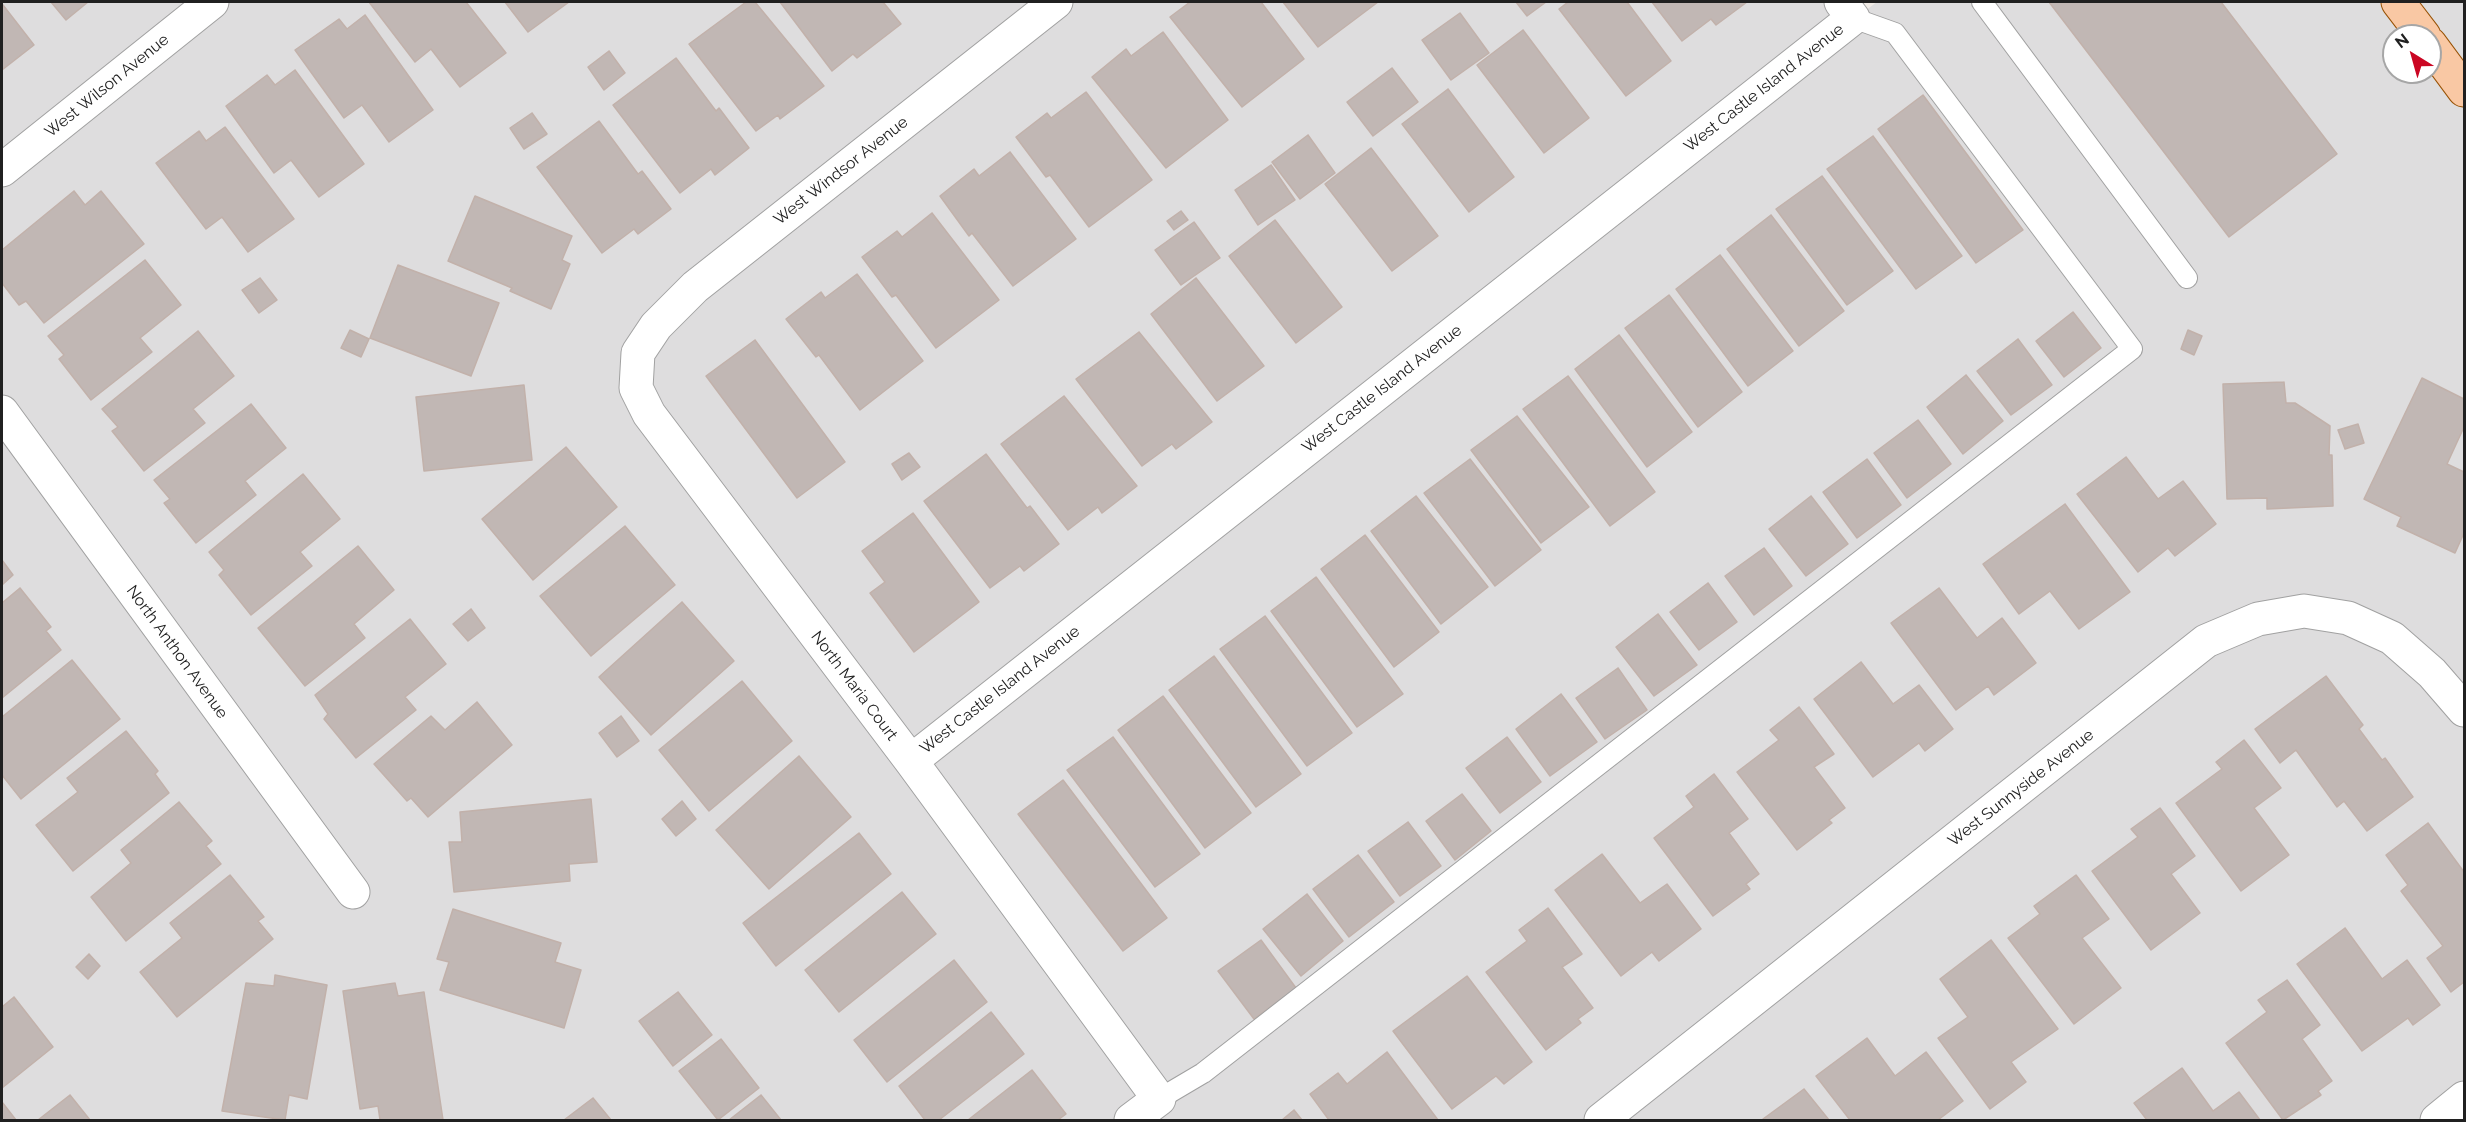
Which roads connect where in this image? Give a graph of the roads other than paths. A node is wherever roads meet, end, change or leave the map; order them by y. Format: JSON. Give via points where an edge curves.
{"nodes":[{"id":1,"x":212,"y":2,"type":"edge"},
{"id":2,"x":1056,"y":2,"type":"edge"},
{"id":3,"x":1982,"y":2,"type":"edge"},
{"id":4,"x":2398,"y":2,"type":"edge"},
{"id":5,"x":1847,"y":10,"type":"edge"},
{"id":6,"x":2415,"y":24,"type":"edge"},
{"id":7,"x":2442,"y":60,"type":"edge"},
{"id":8,"x":2464,"y":90,"type":"edge"},
{"id":9,"x":2,"y":170,"type":"edge"},
{"id":10,"x":2187,"y":278,"type":"dead end"},
{"id":11,"x":638,"y":353,"type":"joint"},
{"id":12,"x":2,"y":412,"type":"edge"},
{"id":13,"x":2464,"y":710,"type":"edge"},
{"id":14,"x":911,"y":761,"type":"junction"},
{"id":15,"x":353,"y":892,"type":"dead end"},
{"id":16,"x":2464,"y":1098,"type":"edge"},
{"id":17,"x":1159,"y":1099,"type":"junction"},
{"id":18,"x":1131,"y":1120,"type":"edge"},
{"id":19,"x":1601,"y":1120,"type":"edge"},
{"id":20,"x":2436,"y":1120,"type":"edge"}],
"edges":[{"from":1,"to":9,"type":"street","name":"West Wilson Avenue"},
{"from":2,"to":11,"type":"street","name":"West Windsor Avenue","via":[[695,287],[656,326]]},
{"from":3,"to":10,"type":"lane"},
{"from":4,"to":6,"type":"main road"},
{"from":5,"to":14,"type":"street","name":"West Castle Island Avenue"},
{"from":5,"to":17,"type":"lane","via":[[1895,33],[2132,349],[1203,1073]]},
{"from":7,"to":8,"type":"main road"},
{"from":11,"to":14,"type":"street","name":"North Maria Court","via":[[636,388],[649,414]]},
{"from":12,"to":15,"type":"street","name":"North Anthon Avenue"},
{"from":13,"to":19,"type":"street","name":"West Sunnyside Avenue","via":[[2392,638],[2348,618],[2304,611],[2258,619],[2206,641]]},
{"from":14,"to":17,"type":"street","name":"North Maria Court"},
{"from":16,"to":20,"type":"street"},
{"from":17,"to":18,"type":"street"}]}
